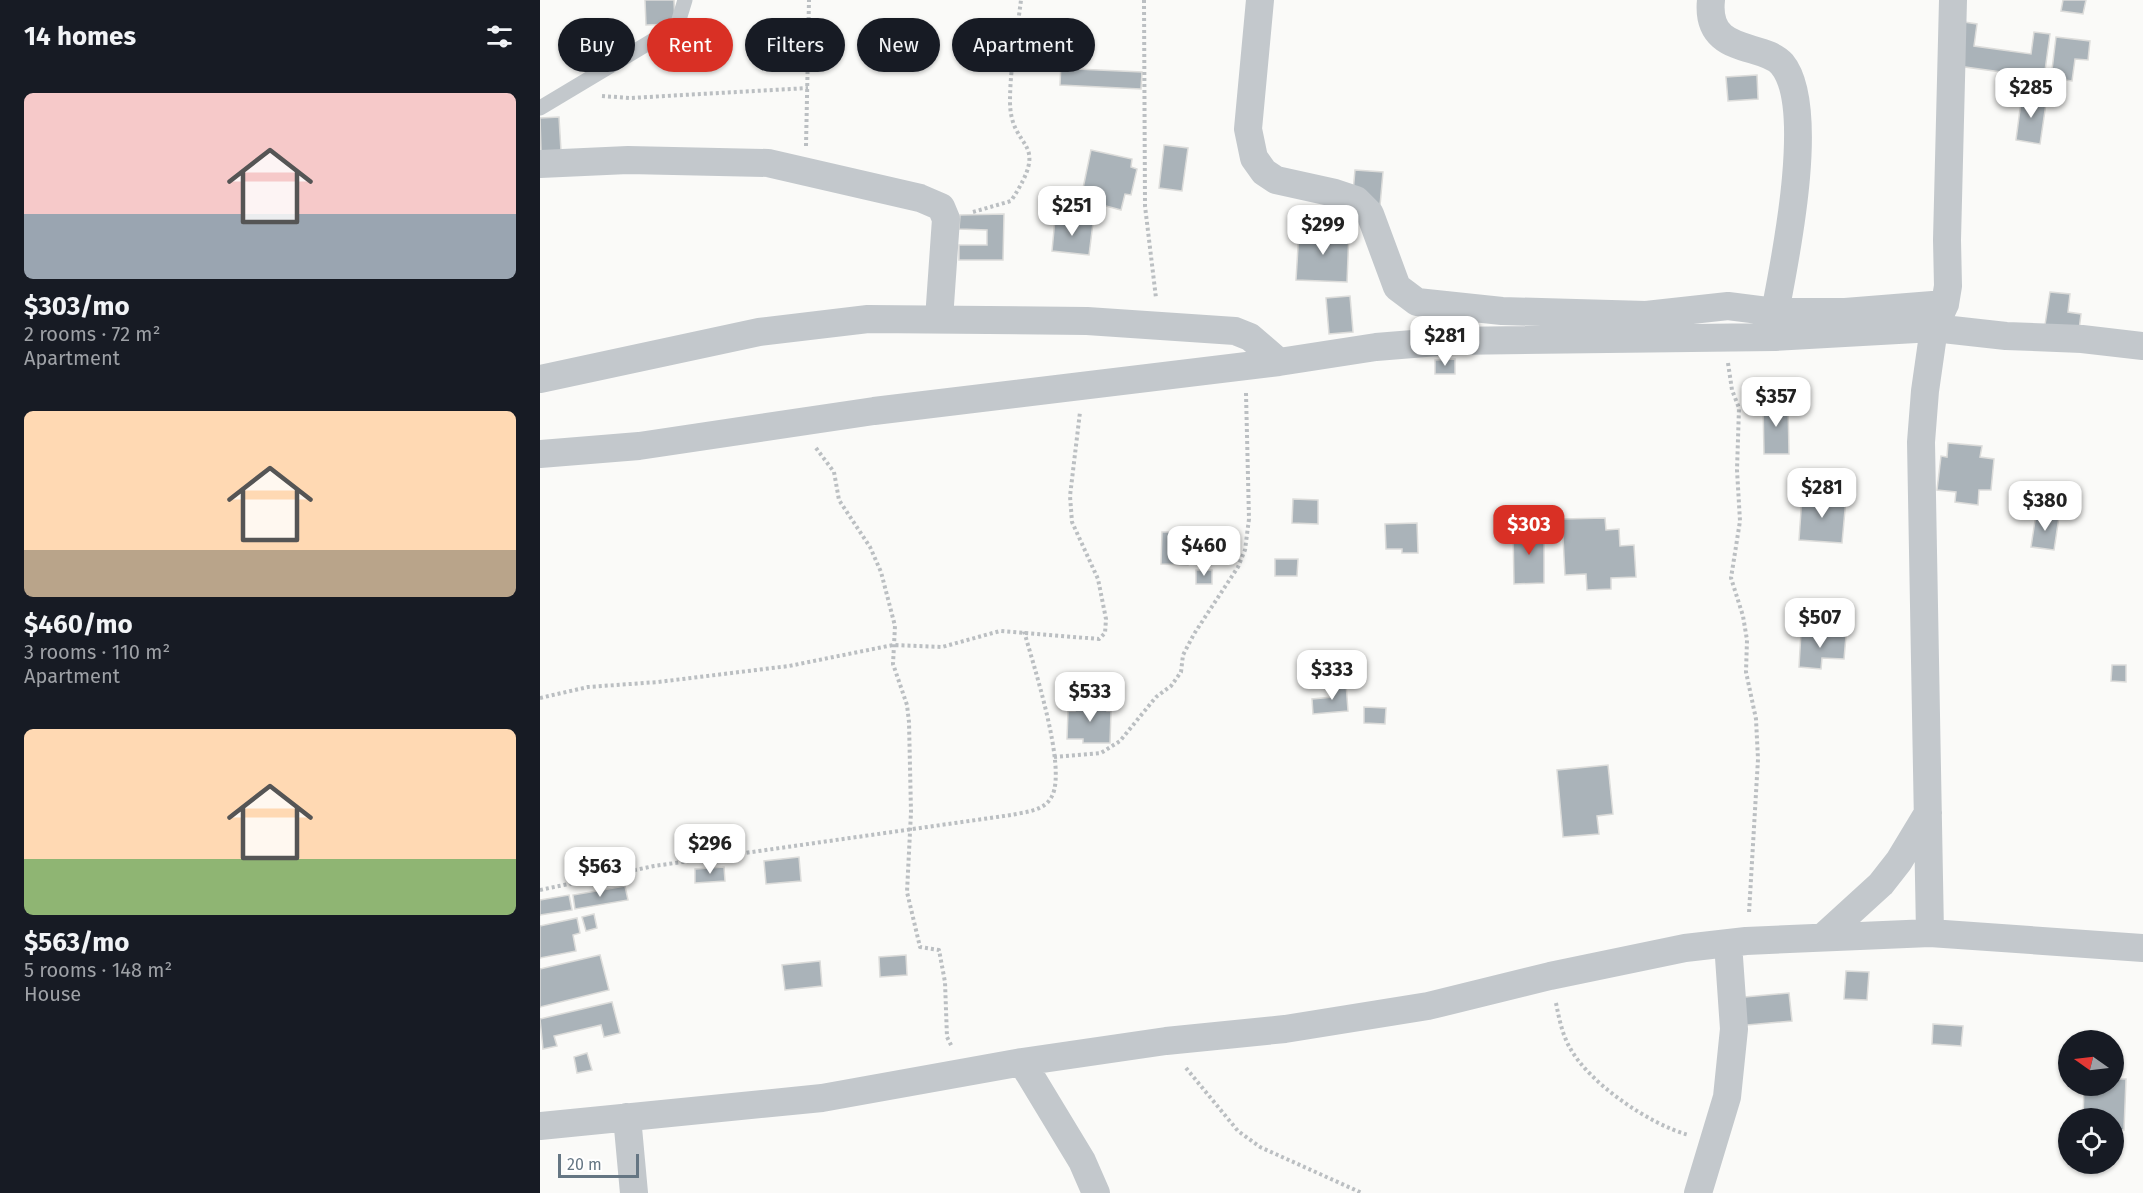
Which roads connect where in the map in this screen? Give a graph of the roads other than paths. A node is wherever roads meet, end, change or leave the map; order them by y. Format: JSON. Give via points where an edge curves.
{"nodes":[{"id":1,"x":685,"y":0,"type":"edge"},
{"id":2,"x":1260,"y":0,"type":"edge"},
{"id":3,"x":1711,"y":0,"type":"edge"},
{"id":4,"x":1953,"y":0,"type":"edge"},
{"id":5,"x":540,"y":108,"type":"edge"},
{"id":6,"x":540,"y":164,"type":"edge"},
{"id":7,"x":1775,"y":312,"type":"junction"},
{"id":8,"x":1939,"y":316,"type":"junction"},
{"id":9,"x":939,"y":319,"type":"junction"},
{"id":10,"x":2143,"y":346,"type":"edge"},
{"id":11,"x":1279,"y":362,"type":"junction"},
{"id":12,"x":540,"y":380,"type":"edge"},
{"id":13,"x":540,"y":454,"type":"edge"},
{"id":14,"x":1928,"y":813,"type":"junction"},
{"id":15,"x":1930,"y":933,"type":"junction"},
{"id":16,"x":1824,"y":936,"type":"junction"},
{"id":17,"x":1737,"y":942,"type":"junction"},
{"id":18,"x":2143,"y":948,"type":"edge"},
{"id":19,"x":1022,"y":1062,"type":"junction"},
{"id":20,"x":627,"y":1118,"type":"junction"},
{"id":21,"x":540,"y":1126,"type":"edge"},
{"id":22,"x":634,"y":1193,"type":"edge"},
{"id":23,"x":1096,"y":1193,"type":"edge"},
{"id":24,"x":1698,"y":1193,"type":"edge"}],
"edges":[{"from":1,"to":5,"type":"lane","via":[[676,26]]},
{"from":2,"to":7,"type":"street","via":[[1248,129],[1254,158],[1276,180],[1356,200],[1370,214],[1396,287],[1418,302],[1575,314],[1646,315],[1728,306]]},
{"from":3,"to":7,"type":"street","via":[[1715,26],[1728,40],[1782,63],[1791,86],[1798,124],[1792,217]]},
{"from":4,"to":8,"type":"street","via":[[1948,286]]},
{"from":6,"to":9,"type":"street","via":[[694,160],[768,163],[920,198],[941,207],[946,219]]},
{"from":7,"to":8,"type":"street"},
{"from":8,"to":10,"type":"street"},
{"from":8,"to":11,"type":"street","via":[[1727,338],[1450,341],[1376,346]]},
{"from":8,"to":14,"type":"street","via":[[1925,391],[1922,442]]},
{"from":9,"to":11,"type":"street","via":[[1087,321],[1236,331],[1250,337]]},
{"from":9,"to":12,"type":"street","via":[[839,321],[759,333]]},
{"from":11,"to":13,"type":"street","via":[[800,421],[639,446]]},
{"from":14,"to":15,"type":"street"},
{"from":14,"to":16,"type":"street","via":[[1881,884]]},
{"from":15,"to":16,"type":"street"},
{"from":15,"to":18,"type":"street"},
{"from":16,"to":17,"type":"street"},
{"from":17,"to":19,"type":"street","via":[[1685,948],[1428,1006],[1285,1029]]},
{"from":17,"to":24,"type":"street","via":[[1727,1097]]},
{"from":19,"to":20,"type":"street","via":[[822,1098]]},
{"from":19,"to":23,"type":"street","via":[[1082,1161]]},
{"from":20,"to":21,"type":"street"},
{"from":20,"to":22,"type":"street"}]}
